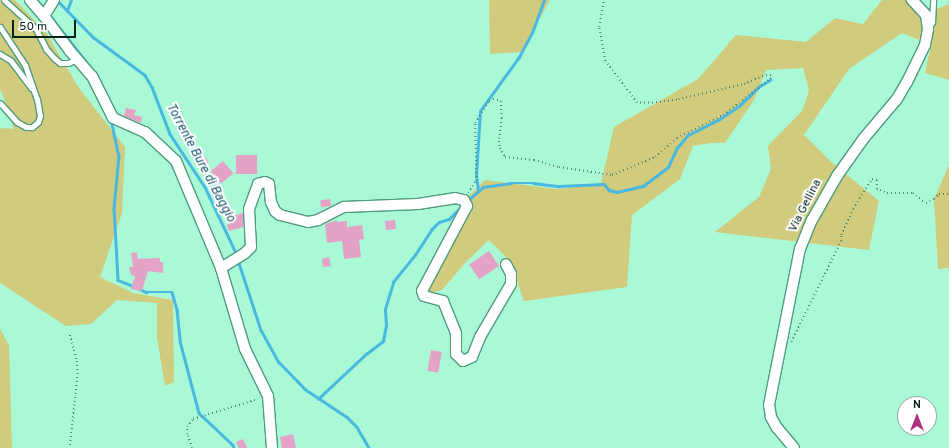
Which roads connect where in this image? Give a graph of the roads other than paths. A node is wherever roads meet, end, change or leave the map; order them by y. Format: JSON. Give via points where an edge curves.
{"nodes":[{"id":1,"x":4,"y":0,"type":"edge"},
{"id":2,"x":30,"y":0,"type":"edge"},
{"id":3,"x":912,"y":0,"type":"edge"},
{"id":4,"x":933,"y":0,"type":"edge"},
{"id":5,"x":49,"y":8,"type":"edge"},
{"id":6,"x":0,"y":27,"type":"edge"},
{"id":7,"x":928,"y":29,"type":"junction"},
{"id":8,"x":0,"y":54,"type":"edge"},
{"id":9,"x":77,"y":59,"type":"junction"},
{"id":10,"x":37,"y":99,"type":"junction"},
{"id":11,"x":0,"y":103,"type":"edge"},
{"id":12,"x":506,"y":264,"type":"dead end"},
{"id":13,"x":224,"y":266,"type":"junction"},
{"id":14,"x":272,"y":448,"type":"edge"},
{"id":15,"x":794,"y":448,"type":"edge"}],
"edges":[{"from":1,"to":9,"type":"lane","via":[[36,29],[46,49],[54,58],[68,63]]},
{"from":2,"to":5,"type":"street"},
{"from":3,"to":7,"type":"street","via":[[926,15]]},
{"from":4,"to":7,"type":"lane","via":[[932,22]]},
{"from":5,"to":9,"type":"street"},
{"from":6,"to":10,"type":"lane","via":[[25,64]]},
{"from":7,"to":15,"type":"street","name":"Via Gellina","via":[[925,45],[907,82],[897,99],[840,171],[812,220],[800,250],[769,405],[771,417],[777,428]]},
{"from":8,"to":10,"type":"lane","via":[[12,61]]},
{"from":9,"to":13,"type":"street","via":[[92,76],[113,118],[145,132],[176,161]]},
{"from":10,"to":11,"type":"lane","via":[[40,116],[32,127],[26,127],[18,122]]},
{"from":12,"to":13,"type":"street","via":[[511,274],[511,284],[472,357],[462,361],[456,354],[456,334],[443,301],[424,296],[422,291],[467,206],[464,200],[455,198],[418,204],[344,207],[308,222],[280,215],[271,202],[269,184],[265,182],[258,184],[251,200],[249,250]]},
{"from":13,"to":14,"type":"street","via":[[242,340],[268,396]]}]}
